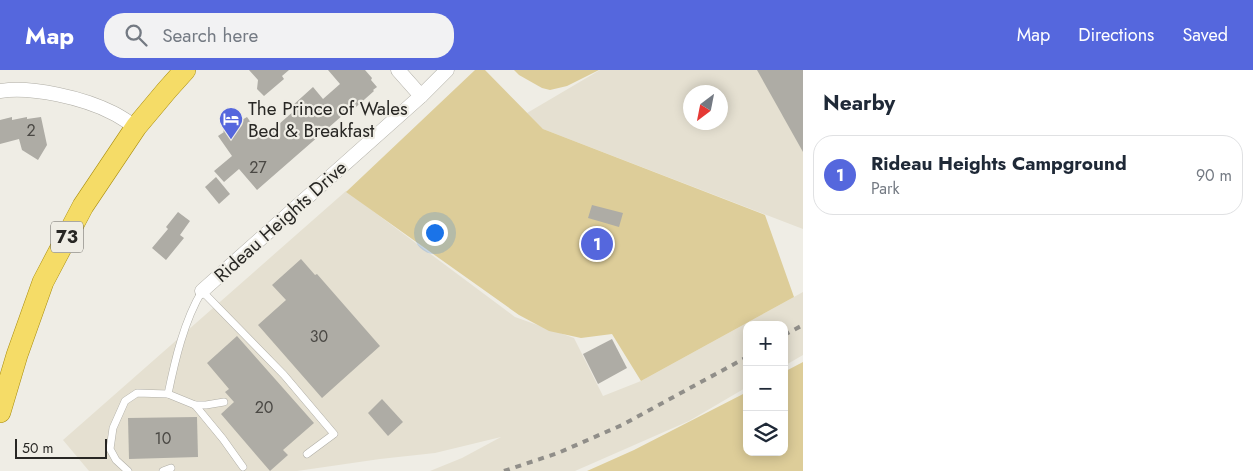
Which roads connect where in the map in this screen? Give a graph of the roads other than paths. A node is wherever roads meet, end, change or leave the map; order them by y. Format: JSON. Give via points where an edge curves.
{"nodes":[{"id":1,"x":185,"y":70,"type":"edge"},
{"id":2,"x":398,"y":70,"type":"edge"},
{"id":3,"x":447,"y":70,"type":"edge"},
{"id":4,"x":0,"y":91,"type":"edge"},
{"id":5,"x":420,"y":96,"type":"junction"},
{"id":6,"x":136,"y":127,"type":"junction"},
{"id":7,"x":202,"y":291,"type":"junction"},
{"id":8,"x":168,"y":394,"type":"junction"},
{"id":9,"x":224,"y":402,"type":"dead end"},
{"id":10,"x":195,"y":405,"type":"junction"},
{"id":11,"x":0,"y":412,"type":"edge"},
{"id":12,"x":307,"y":454,"type":"dead end"},
{"id":13,"x":242,"y":467,"type":"dead end"},
{"id":14,"x":171,"y":468,"type":"dead end"},
{"id":15,"x":128,"y":471,"type":"edge"},
{"id":16,"x":163,"y":471,"type":"edge"}],
"edges":[{"from":1,"to":6,"type":"main road","number":"73"},
{"from":2,"to":5,"type":"street"},
{"from":3,"to":5,"type":"street","name":"Rideau Heights Drive"},
{"from":4,"to":6,"type":"street","via":[[36,90],[84,101]]},
{"from":5,"to":7,"type":"street","name":"Rideau Heights Drive"},
{"from":6,"to":11,"type":"main road","number":"73","via":[[83,206],[43,282]]},
{"from":7,"to":8,"type":"lane","via":[[175,360]]},
{"from":7,"to":12,"type":"lane","via":[[284,375],[334,434]]},
{"from":8,"to":10,"type":"lane"},
{"from":8,"to":15,"type":"lane","via":[[137,393],[126,400],[113,428],[110,449]]},
{"from":9,"to":10,"type":"lane"},
{"from":10,"to":13,"type":"lane"},
{"from":14,"to":16,"type":"lane"}]}
